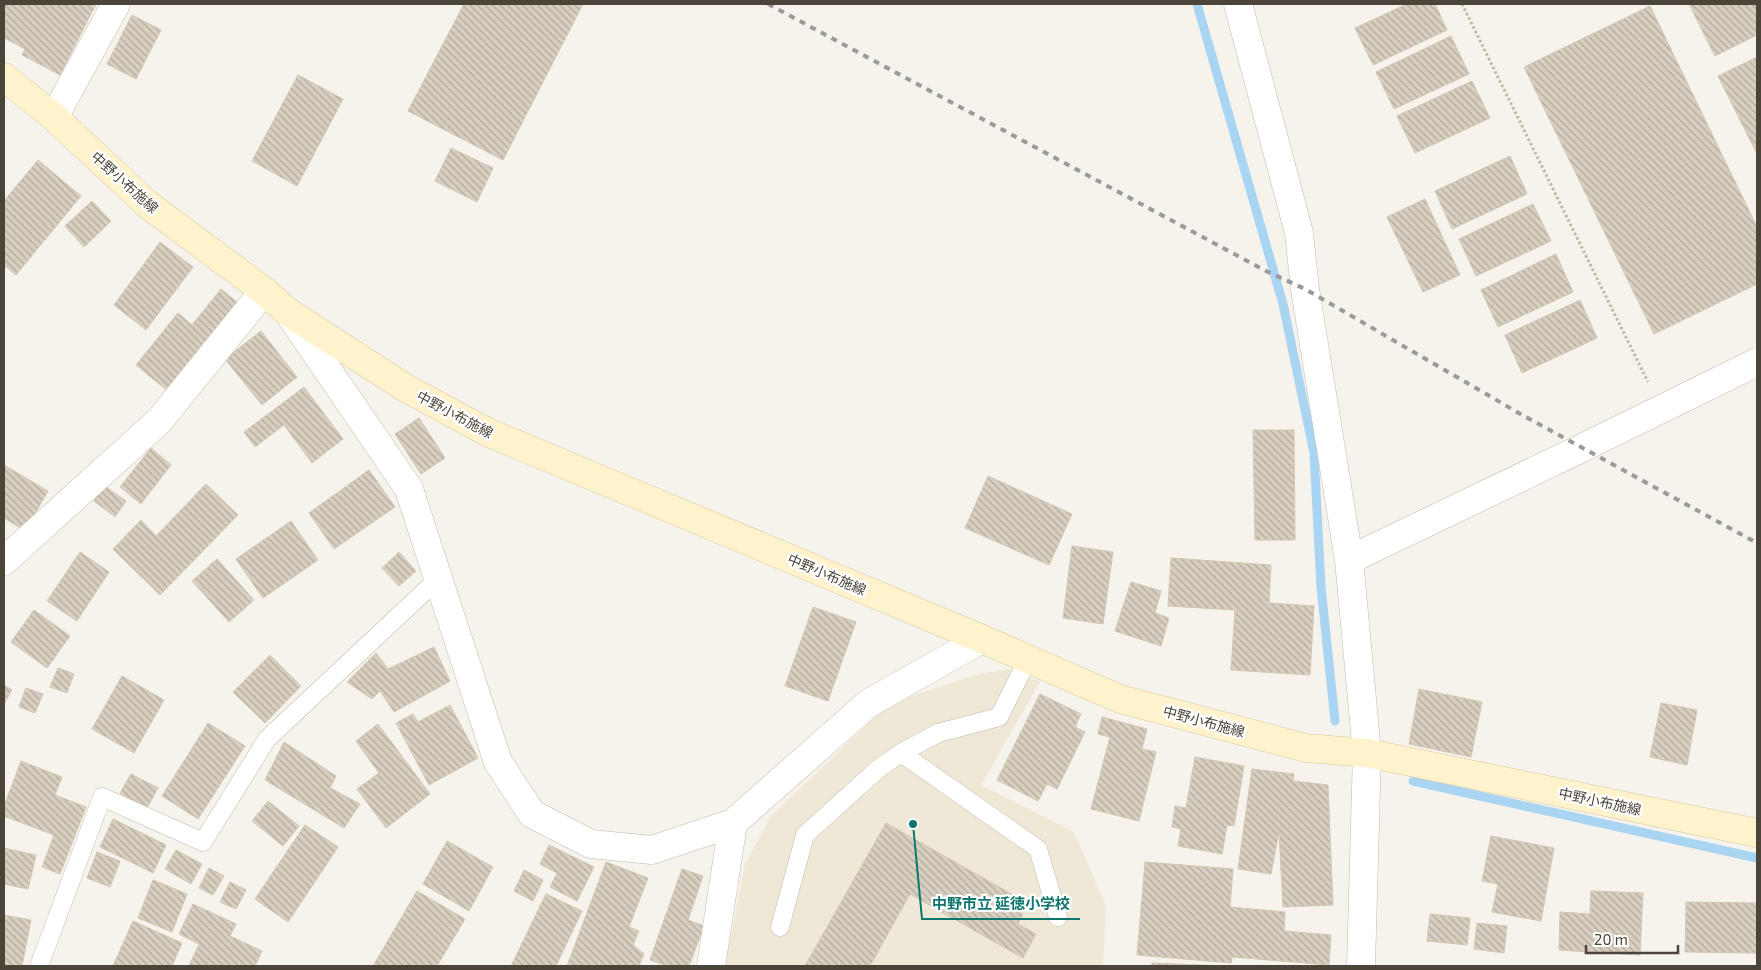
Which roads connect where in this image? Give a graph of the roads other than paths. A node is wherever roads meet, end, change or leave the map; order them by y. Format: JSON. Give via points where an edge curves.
{"nodes":[{"id":1,"x":116,"y":4,"type":"edge"},
{"id":2,"x":1238,"y":4,"type":"edge"},
{"id":3,"x":4,"y":77,"type":"edge"},
{"id":4,"x":54,"y":117,"type":"junction"},
{"id":5,"x":264,"y":291,"type":"junction"},
{"id":6,"x":288,"y":312,"type":"junction"},
{"id":7,"x":1757,"y":362,"type":"edge"},
{"id":8,"x":1349,"y":560,"type":"junction"},
{"id":9,"x":4,"y":561,"type":"edge"},
{"id":10,"x":438,"y":579,"type":"junction"},
{"id":11,"x":982,"y":638,"type":"junction"},
{"id":12,"x":1028,"y":659,"type":"junction"},
{"id":13,"x":901,"y":753,"type":"junction"},
{"id":14,"x":1367,"y":753,"type":"junction"},
{"id":15,"x":732,"y":823,"type":"junction"},
{"id":16,"x":1757,"y":833,"type":"edge"},
{"id":17,"x":1058,"y":917,"type":"dead end"},
{"id":18,"x":780,"y":927,"type":"dead end"},
{"id":19,"x":39,"y":966,"type":"edge"},
{"id":20,"x":711,"y":966,"type":"edge"},
{"id":21,"x":1361,"y":966,"type":"edge"}],
"edges":[{"from":1,"to":4,"type":"street"},
{"from":2,"to":8,"type":"street","via":[[1299,233],[1305,289]]},
{"from":3,"to":4,"type":"main road","name":"中野小布施線"},
{"from":4,"to":5,"type":"main road","name":"中野小布施線","via":[[147,204]]},
{"from":5,"to":6,"type":"main road","name":"中野小布施線"},
{"from":5,"to":9,"type":"street","via":[[159,421]]},
{"from":6,"to":10,"type":"street","via":[[408,489]]},
{"from":6,"to":11,"type":"main road","name":"中野小布施線","via":[[404,387],[487,432]]},
{"from":7,"to":8,"type":"street"},
{"from":8,"to":14,"type":"street"},
{"from":10,"to":15,"type":"street","via":[[498,762],[532,814],[591,844],[652,850]]},
{"from":10,"to":19,"type":"lane","via":[[267,739],[203,842],[102,797]]},
{"from":11,"to":12,"type":"main road","name":"中野小布施線"},
{"from":11,"to":15,"type":"street","via":[[869,703]]},
{"from":12,"to":13,"type":"lane","via":[[999,717],[938,733]]},
{"from":12,"to":14,"type":"main road","name":"中野小布施線","via":[[1120,699],[1306,748]]},
{"from":13,"to":17,"type":"lane","via":[[1038,849]]},
{"from":13,"to":18,"type":"lane","via":[[878,769],[805,835]]},
{"from":14,"to":16,"type":"main road","name":"中野小布施線"},
{"from":14,"to":21,"type":"street"},
{"from":15,"to":20,"type":"street"}]}
